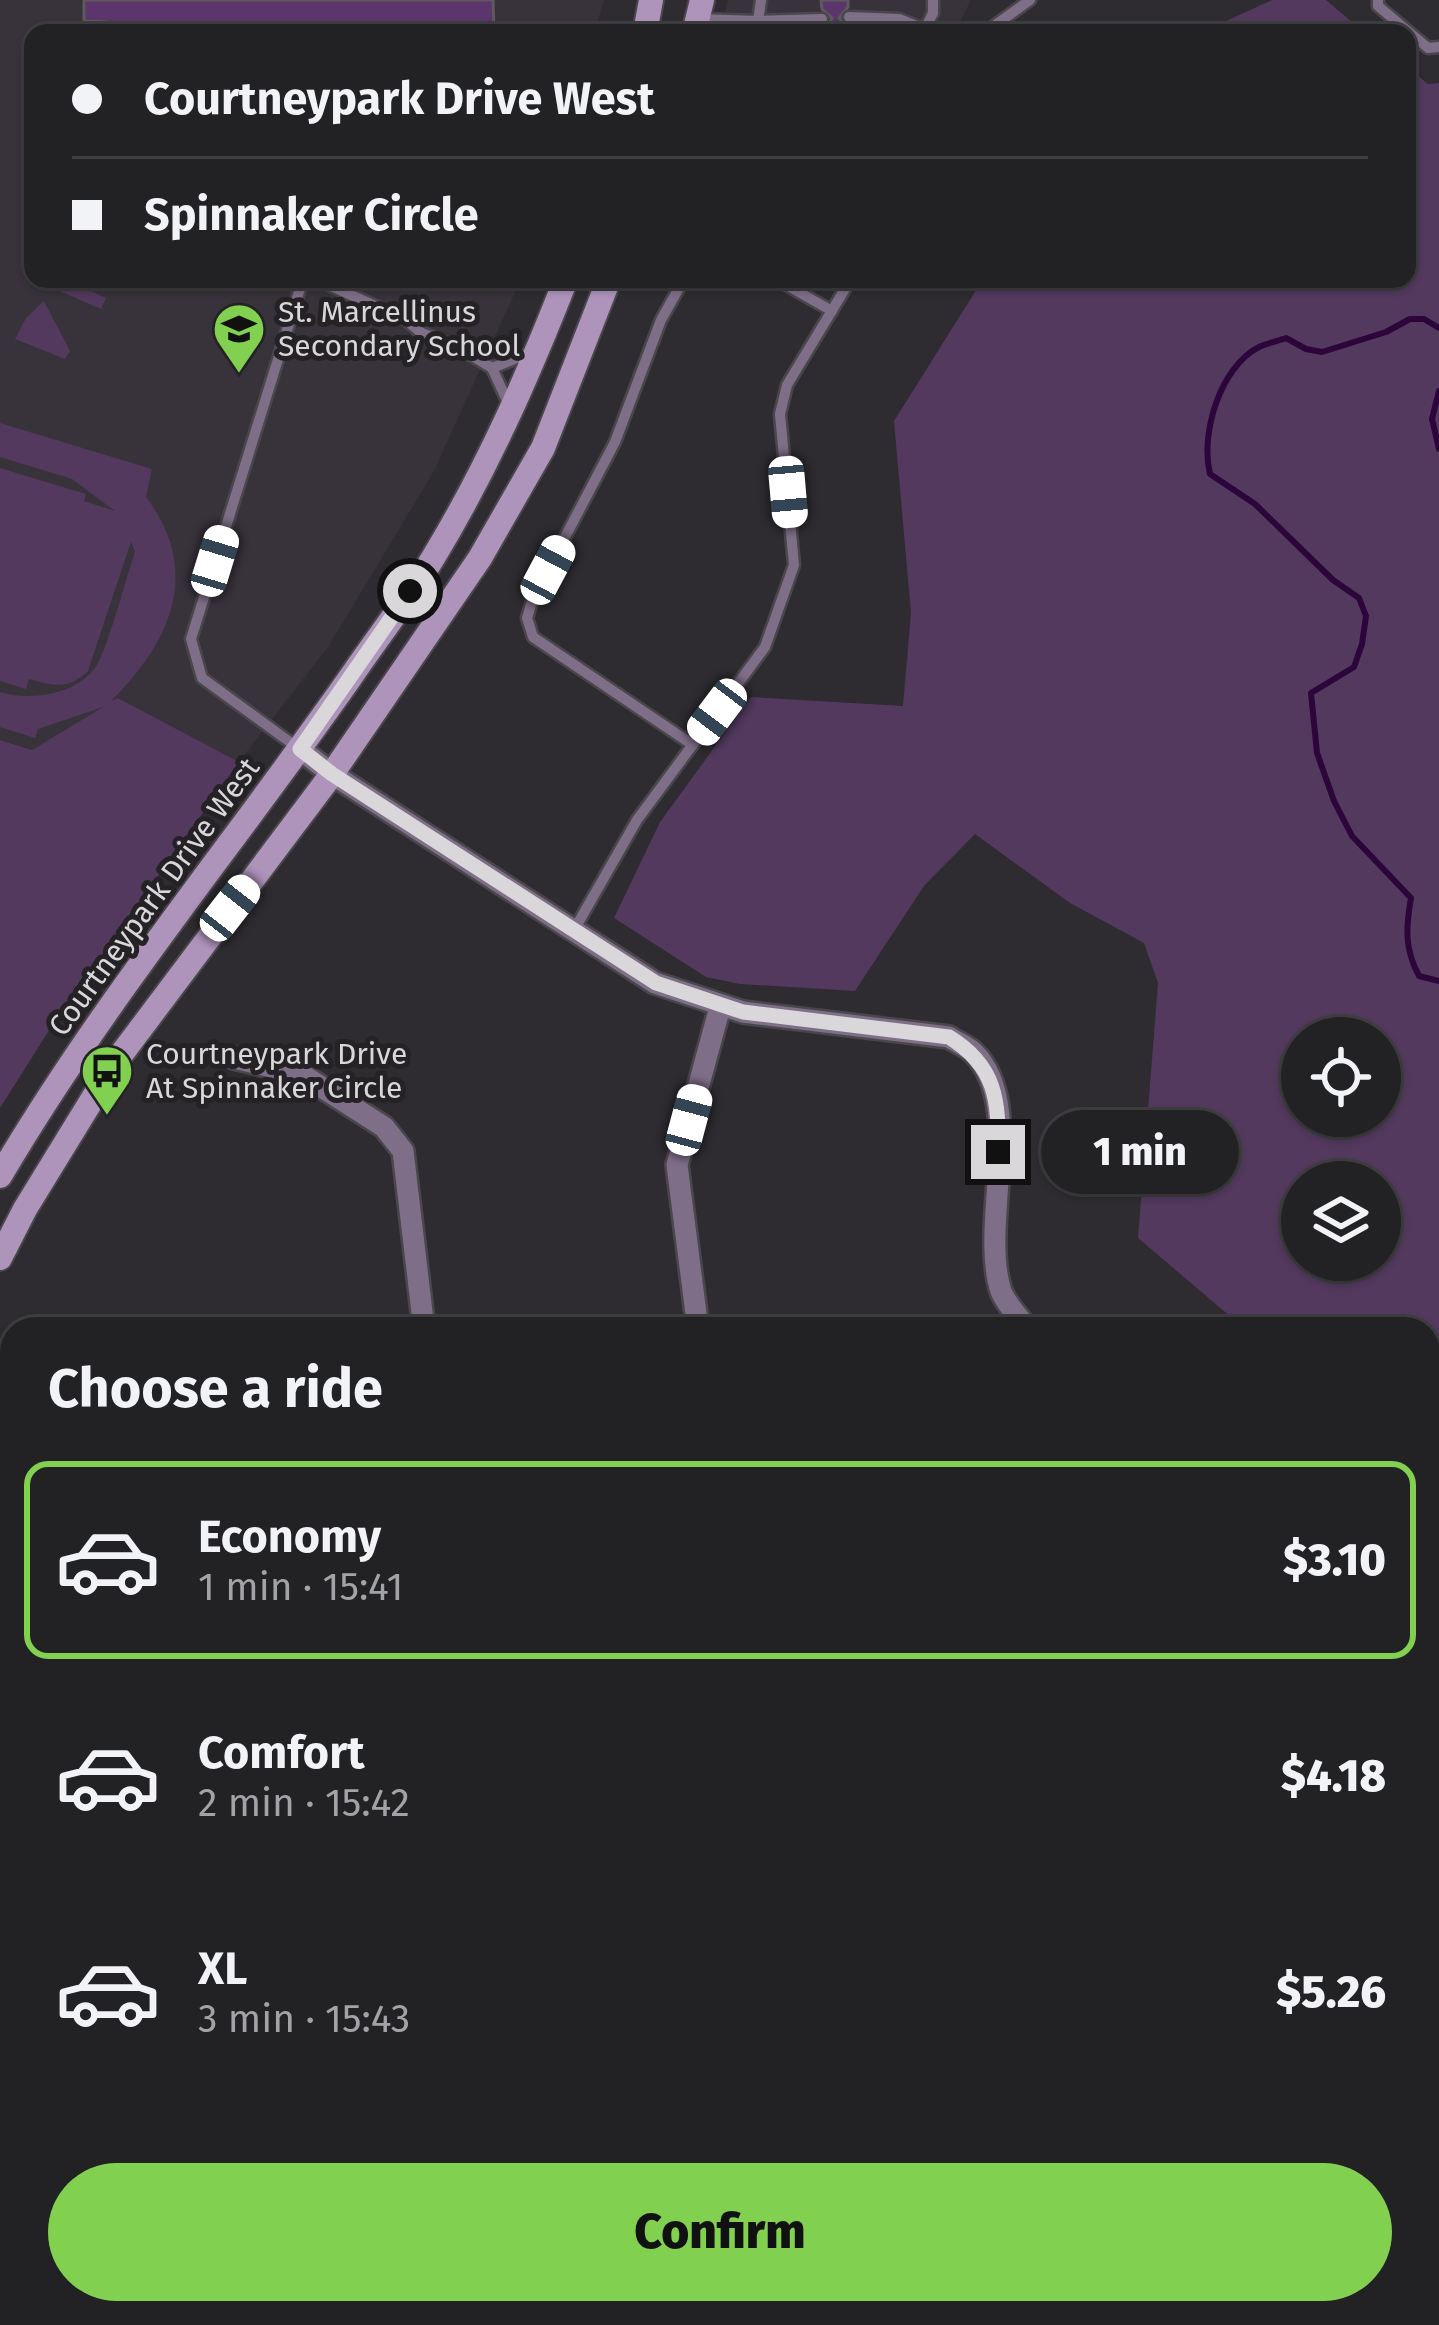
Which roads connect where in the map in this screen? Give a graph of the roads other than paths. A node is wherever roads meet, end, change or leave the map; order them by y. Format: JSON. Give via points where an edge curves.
{"nodes":[{"id":1,"x":860,"y":0,"type":"edge"},
{"id":2,"x":898,"y":0,"type":"edge"},
{"id":3,"x":1030,"y":0,"type":"edge"},
{"id":4,"x":1378,"y":0,"type":"edge"},
{"id":5,"x":810,"y":1,"type":"edge"},
{"id":6,"x":698,"y":17,"type":"edge"},
{"id":7,"x":899,"y":19,"type":"junction"},
{"id":8,"x":739,"y":24,"type":"edge"},
{"id":9,"x":779,"y":24,"type":"edge"},
{"id":10,"x":909,"y":24,"type":"edge"},
{"id":11,"x":997,"y":24,"type":"edge"},
{"id":12,"x":1399,"y":24,"type":"edge"},
{"id":13,"x":300,"y":288,"type":"edge"},
{"id":14,"x":335,"y":288,"type":"edge"},
{"id":15,"x":562,"y":288,"type":"edge"},
{"id":16,"x":605,"y":288,"type":"edge"},
{"id":17,"x":679,"y":288,"type":"edge"},
{"id":18,"x":792,"y":288,"type":"edge"},
{"id":19,"x":846,"y":288,"type":"edge"},
{"id":20,"x":832,"y":311,"type":"junction"},
{"id":21,"x":538,"y":349,"type":"junction"},
{"id":22,"x":492,"y":368,"type":"junction"},
{"id":23,"x":513,"y":411,"type":"junction"},
{"id":24,"x":693,"y":745,"type":"junction"},
{"id":25,"x":300,"y":749,"type":"junction"},
{"id":26,"x":332,"y":774,"type":"junction"},
{"id":27,"x":574,"y":932,"type":"junction"},
{"id":28,"x":720,"y":1007,"type":"junction"},
{"id":29,"x":234,"y":1058,"type":"dead end"},
{"id":30,"x":0,"y":1176,"type":"edge"},
{"id":31,"x":0,"y":1258,"type":"edge"},
{"id":32,"x":423,"y":1317,"type":"edge"},
{"id":33,"x":696,"y":1317,"type":"edge"},
{"id":34,"x":1019,"y":1317,"type":"edge"}],
"edges":[{"from":1,"to":7,"type":"lane","via":[[855,17]]},
{"from":2,"to":7,"type":"lane"},
{"from":3,"to":11,"type":"lane"},
{"from":4,"to":12,"type":"lane"},
{"from":5,"to":9,"type":"lane","via":[[816,19]]},
{"from":6,"to":8,"type":"lane"},
{"from":7,"to":10,"type":"lane"},
{"from":13,"to":25,"type":"lane","via":[[191,639],[202,678]]},
{"from":14,"to":22,"type":"lane"},
{"from":15,"to":21,"type":"main road","name":"Courtneypark Drive West"},
{"from":16,"to":26,"type":"main road","via":[[543,448],[480,558]]},
{"from":17,"to":24,"type":"lane","via":[[615,442],[527,618],[533,637]]},
{"from":18,"to":20,"type":"lane"},
{"from":19,"to":20,"type":"lane"},
{"from":20,"to":24,"type":"lane","via":[[787,385],[780,414],[794,565],[765,647]]},
{"from":21,"to":22,"type":"lane"},
{"from":21,"to":23,"type":"main road","name":"Courtneypark Drive West"},
{"from":22,"to":23,"type":"lane"},
{"from":23,"to":25,"type":"main road","name":"Courtneypark Drive West","via":[[432,560]]},
{"from":24,"to":27,"type":"lane","via":[[637,820]]},
{"from":25,"to":26,"type":"street"},
{"from":25,"to":30,"type":"main road","name":"Courtneypark Drive West","via":[[114,996]]},
{"from":26,"to":27,"type":"street"},
{"from":26,"to":31,"type":"main road","via":[[114,1064]]},
{"from":27,"to":28,"type":"street","via":[[656,983]]},
{"from":28,"to":33,"type":"street","via":[[677,1165]]},
{"from":28,"to":34,"type":"street","via":[[949,1037],[973,1052],[999,1115],[995,1262],[1002,1295]]},
{"from":29,"to":32,"type":"street","via":[[301,1074],[384,1127],[403,1151]]}]}
